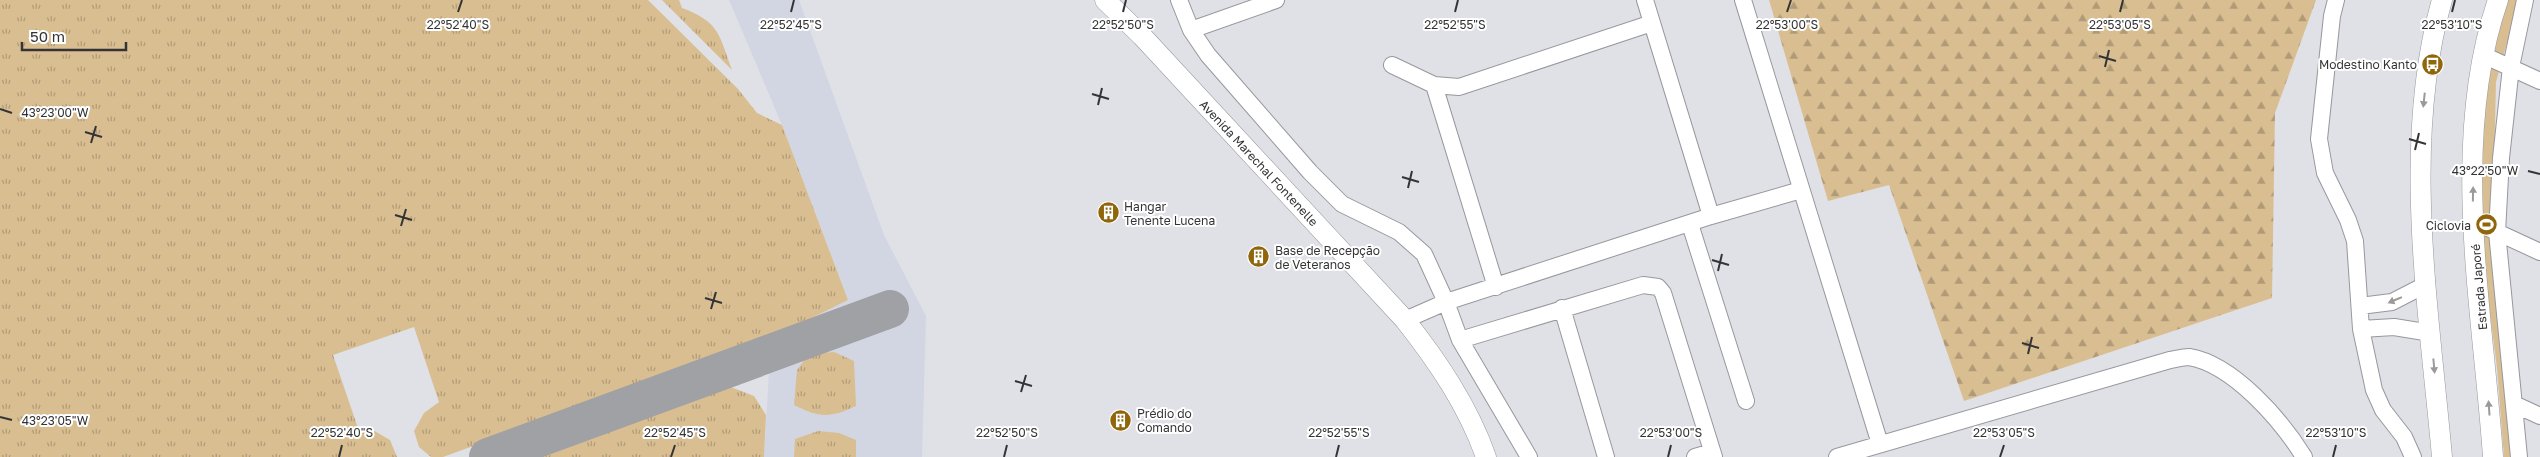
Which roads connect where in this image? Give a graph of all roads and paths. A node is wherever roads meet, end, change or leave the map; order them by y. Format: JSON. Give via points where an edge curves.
{"nodes":[{"id":1,"x":1105,"y":0,"type":"edge"},
{"id":2,"x":1179,"y":0,"type":"edge"},
{"id":3,"x":1276,"y":0,"type":"edge"},
{"id":4,"x":1645,"y":0,"type":"edge"},
{"id":5,"x":1742,"y":0,"type":"edge"},
{"id":6,"x":2336,"y":0,"type":"edge"},
{"id":7,"x":2442,"y":0,"type":"edge"},
{"id":8,"x":2498,"y":0,"type":"edge"},
{"id":9,"x":2525,"y":0,"type":"edge"},
{"id":10,"x":1652,"y":23,"type":"junction"},
{"id":11,"x":1191,"y":30,"type":"junction"},
{"id":12,"x":2483,"y":56,"type":"junction"},
{"id":13,"x":1392,"y":65,"type":"dead end"},
{"id":14,"x":2511,"y":67,"type":"junction"},
{"id":15,"x":2540,"y":81,"type":"edge"},
{"id":16,"x":1434,"y":85,"type":"junction"},
{"id":17,"x":1801,"y":190,"type":"junction"},
{"id":18,"x":1711,"y":216,"type":"junction"},
{"id":19,"x":2472,"y":221,"type":"junction"},
{"id":20,"x":1690,"y":224,"type":"junction"},
{"id":21,"x":2497,"y":232,"type":"junction"},
{"id":22,"x":2540,"y":252,"type":"edge"},
{"id":23,"x":2427,"y":284,"type":"junction"},
{"id":24,"x":1496,"y":287,"type":"junction"},
{"id":25,"x":1446,"y":302,"type":"junction"},
{"id":26,"x":2360,"y":306,"type":"junction"},
{"id":27,"x":1562,"y":308,"type":"junction"},
{"id":28,"x":1405,"y":320,"type":"junction"},
{"id":29,"x":2361,"y":329,"type":"junction"},
{"id":30,"x":2431,"y":334,"type":"junction"},
{"id":31,"x":1460,"y":340,"type":"junction"},
{"id":32,"x":1746,"y":400,"type":"dead end"},
{"id":33,"x":2514,"y":404,"type":"junction"},
{"id":34,"x":2540,"y":416,"type":"edge"},
{"id":35,"x":1880,"y":444,"type":"junction"},
{"id":36,"x":1713,"y":454,"type":"edge"},
{"id":37,"x":1486,"y":457,"type":"edge"},
{"id":38,"x":1529,"y":457,"type":"edge"},
{"id":39,"x":1606,"y":457,"type":"edge"},
{"id":40,"x":1695,"y":457,"type":"edge"},
{"id":41,"x":1837,"y":457,"type":"edge"},
{"id":42,"x":2304,"y":457,"type":"edge"},
{"id":43,"x":2412,"y":457,"type":"edge"},
{"id":44,"x":2442,"y":457,"type":"edge"},
{"id":45,"x":2492,"y":457,"type":"edge"},
{"id":46,"x":2519,"y":457,"type":"edge"}],
"edges":[{"from":1,"to":28,"type":"main road","name":"Avenida Marechal Fontenelle"},
{"from":2,"to":11,"type":"street"},
{"from":3,"to":11,"type":"street"},
{"from":4,"to":10,"type":"street"},
{"from":5,"to":17,"type":"street"},
{"from":6,"to":26,"type":"street","via":[[2319,139],[2325,173],[2355,241]]},
{"from":7,"to":23,"type":"main road","one_way":true,"via":[[2429,57],[2423,115],[2420,202]]},
{"from":8,"to":12,"type":"main road","name":"Estrada Japoré"},
{"from":9,"to":14,"type":"street","name":"Estrada Japoré"},
{"from":10,"to":16,"type":"street","via":[[1459,87]]},
{"from":10,"to":18,"type":"street"},
{"from":11,"to":25,"type":"street","via":[[1208,55],[1273,130],[1342,204],[1399,232],[1424,254]]},
{"from":12,"to":14,"type":"street"},
{"from":19,"to":12,"type":"main road","name":"Estrada Japoré","one_way":true,"via":[[2476,116]]},
{"from":13,"to":16,"type":"street"},
{"from":14,"to":15,"type":"street"},
{"from":14,"to":21,"type":"street","name":"Estrada Japoré"},
{"from":16,"to":24,"type":"street"},
{"from":17,"to":18,"type":"street"},
{"from":17,"to":35,"type":"street"},
{"from":18,"to":20,"type":"street"},
{"from":19,"to":21,"type":"street"},
{"from":45,"to":19,"type":"main road","name":"Estrada Japoré","one_way":true},
{"from":20,"to":24,"type":"street"},
{"from":20,"to":32,"type":"street"},
{"from":21,"to":22,"type":"street"},
{"from":21,"to":33,"type":"street","name":"Estrada Japoré"},
{"from":23,"to":26,"type":"street","one_way":true,"via":[[2392,302]]},
{"from":23,"to":30,"type":"main road"},
{"from":24,"to":25,"type":"street"},
{"from":25,"to":28,"type":"street"},
{"from":25,"to":31,"type":"street"},
{"from":26,"to":29,"type":"street"},
{"from":27,"to":31,"type":"street"},
{"from":27,"to":36,"type":"street","via":[[1643,285],[1658,287],[1663,293]]},
{"from":27,"to":39,"type":"street"},
{"from":28,"to":37,"type":"main road","name":"Avenida Marechal Fontenelle","via":[[1446,378],[1476,429]]},
{"from":29,"to":30,"type":"street","via":[[2394,327]]},
{"from":29,"to":43,"type":"street","via":[[2374,390],[2383,410],[2404,437]]},
{"from":30,"to":44,"type":"main road","one_way":true},
{"from":31,"to":38,"type":"street"},
{"from":33,"to":34,"type":"street"},
{"from":33,"to":46,"type":"street","name":"Estrada Japoré"},
{"from":35,"to":41,"type":"street"},
{"from":35,"to":42,"type":"street","via":[[2187,357],[2222,370],[2237,382],[2263,406]]},
{"from":36,"to":40,"type":"street"}]}
